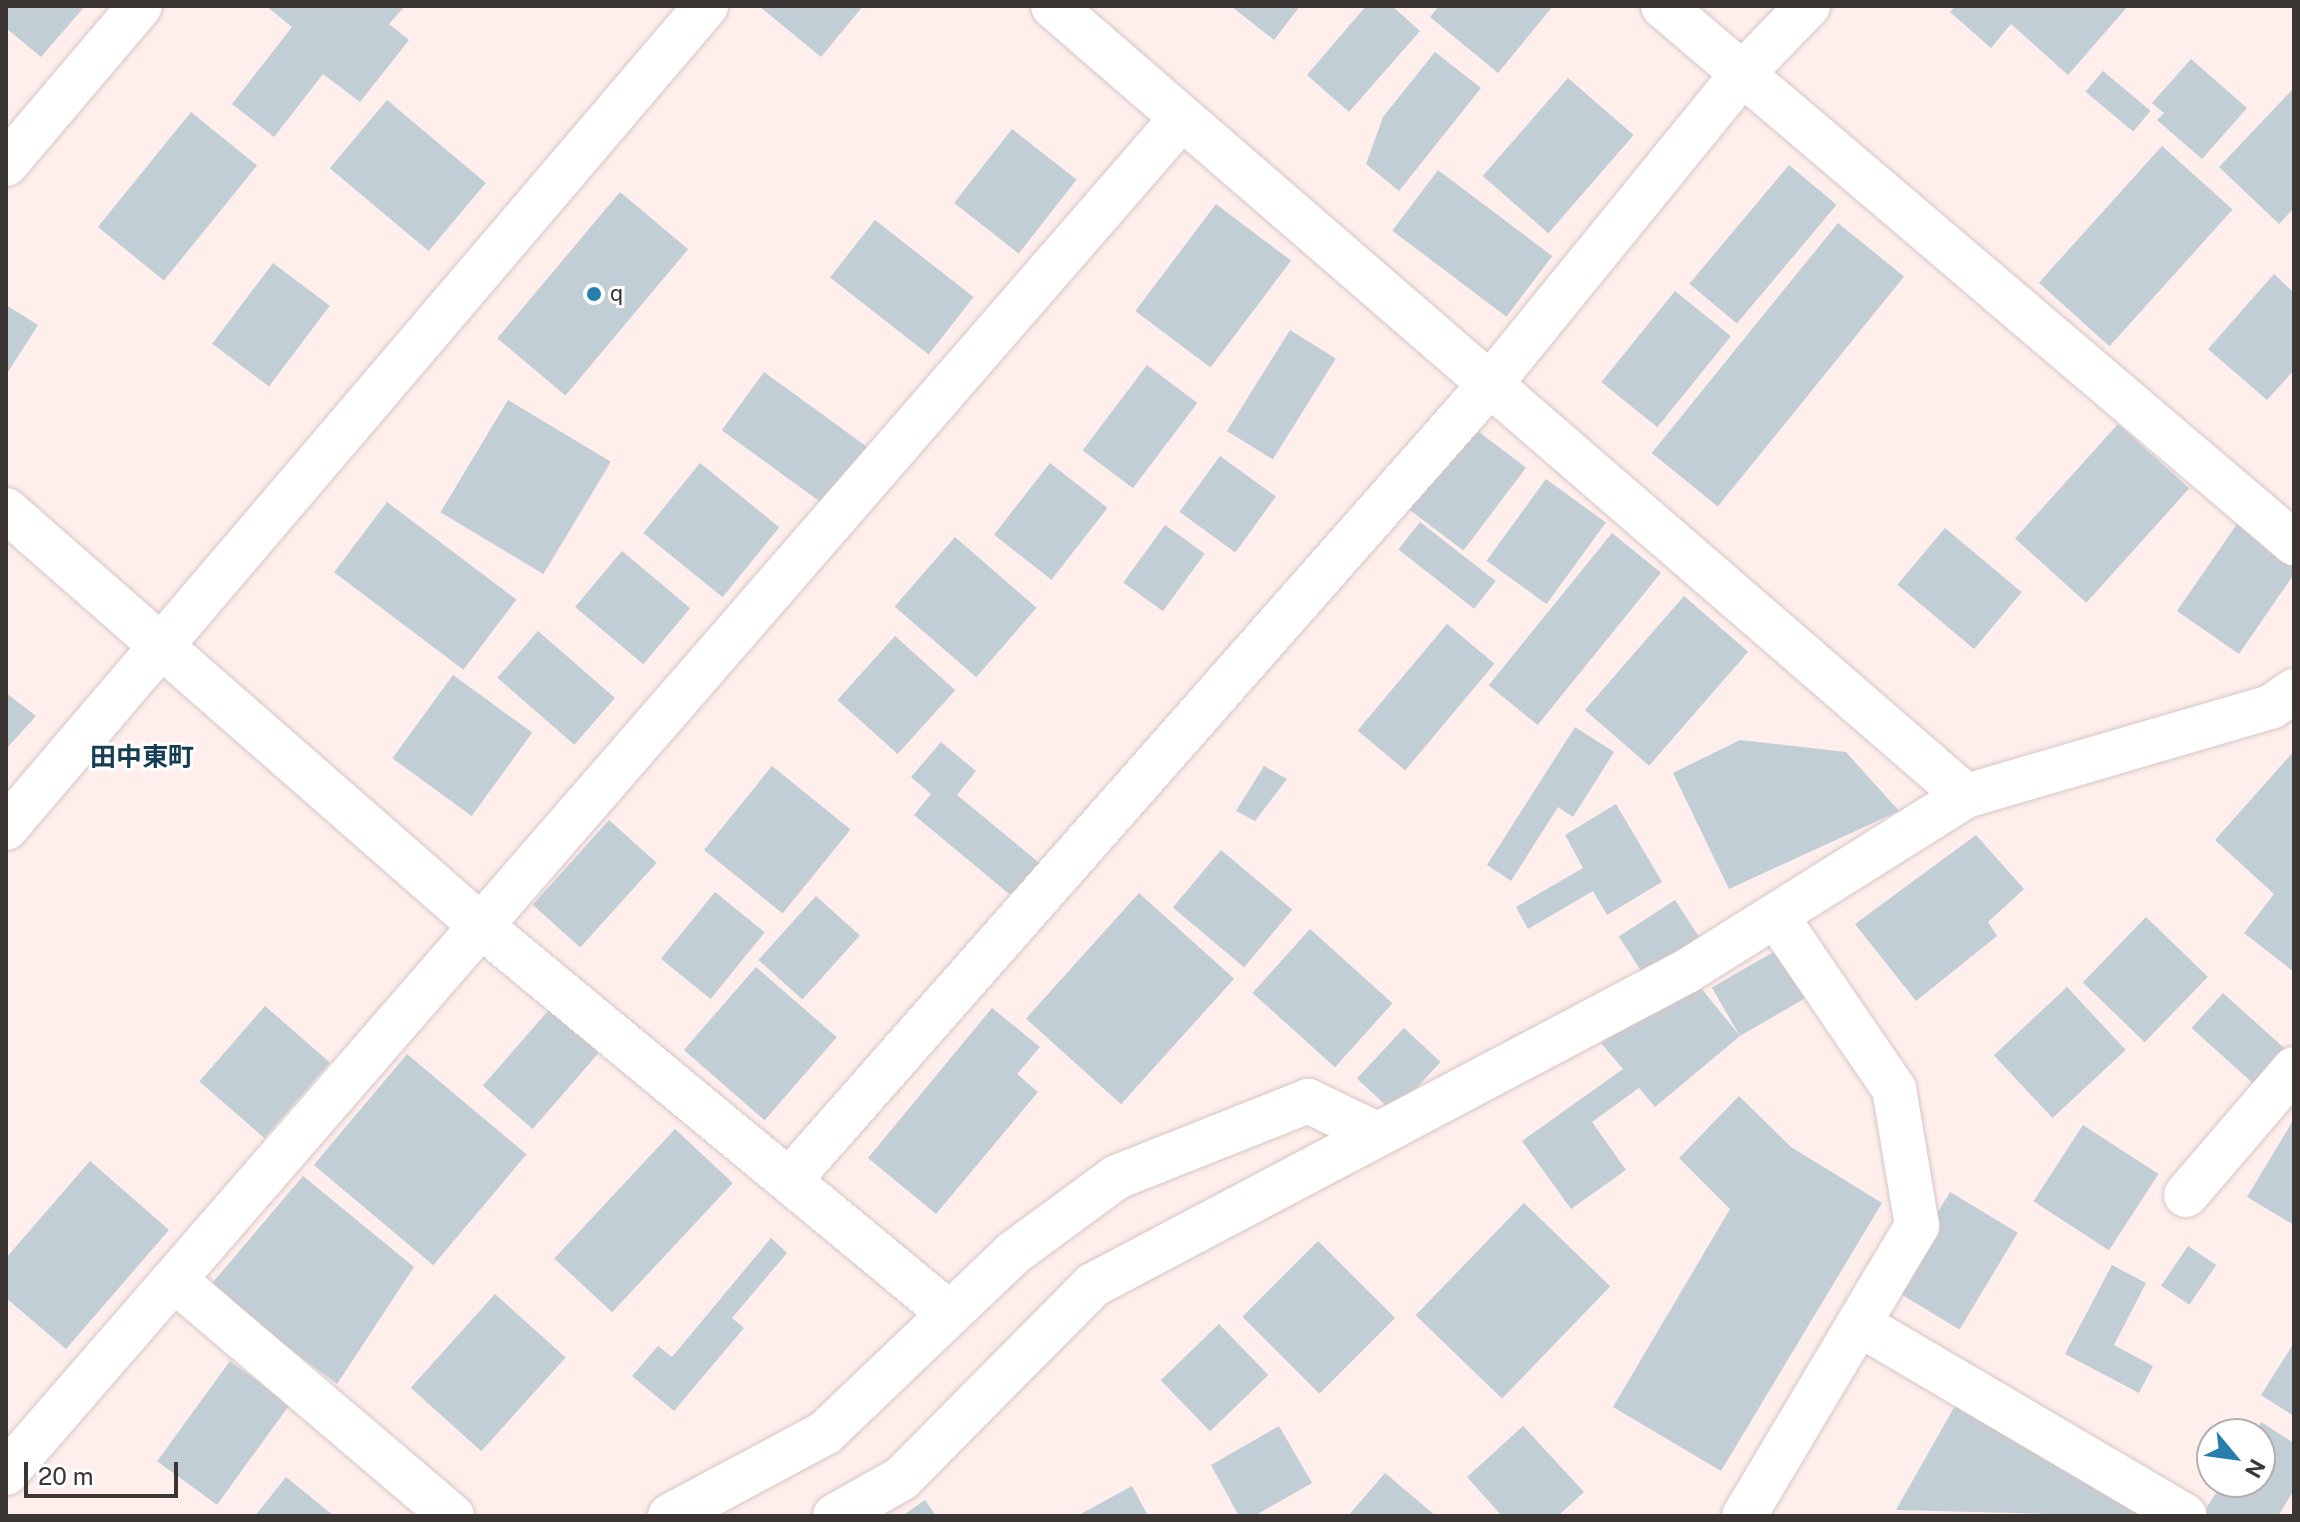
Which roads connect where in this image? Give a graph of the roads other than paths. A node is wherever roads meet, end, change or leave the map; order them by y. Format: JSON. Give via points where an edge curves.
{"nodes":[{"id":1,"x":140,"y":6,"type":"edge"},
{"id":2,"x":706,"y":6,"type":"edge"},
{"id":3,"x":1053,"y":6,"type":"edge"},
{"id":4,"x":1663,"y":6,"type":"edge"},
{"id":5,"x":1808,"y":6,"type":"edge"},
{"id":6,"x":1742,"y":74,"type":"junction"},
{"id":7,"x":1182,"y":118,"type":"junction"},
{"id":8,"x":6,"y":164,"type":"edge"},
{"id":9,"x":1491,"y":383,"type":"junction"},
{"id":10,"x":6,"y":510,"type":"edge"},
{"id":11,"x":2294,"y":543,"type":"edge"},
{"id":12,"x":167,"y":644,"type":"junction"},
{"id":13,"x":2294,"y":691,"type":"edge"},
{"id":14,"x":1966,"y":796,"type":"junction"},
{"id":15,"x":6,"y":828,"type":"edge"},
{"id":16,"x":1776,"y":916,"type":"junction"},
{"id":17,"x":481,"y":926,"type":"junction"},
{"id":18,"x":2289,"y":1083,"type":"edge"},
{"id":19,"x":1373,"y":1132,"type":"junction"},
{"id":20,"x":792,"y":1177,"type":"junction"},
{"id":21,"x":2186,"y":1195,"type":"dead end"},
{"id":22,"x":178,"y":1283,"type":"junction"},
{"id":23,"x":949,"y":1313,"type":"junction"},
{"id":24,"x":1859,"y":1324,"type":"junction"},
{"id":25,"x":6,"y":1473,"type":"edge"},
{"id":26,"x":452,"y":1516,"type":"edge"},
{"id":27,"x":670,"y":1516,"type":"edge"},
{"id":28,"x":835,"y":1516,"type":"edge"},
{"id":29,"x":1744,"y":1516,"type":"edge"},
{"id":30,"x":2185,"y":1516,"type":"edge"}],
"edges":[{"from":1,"to":8,"type":"street"},
{"from":2,"to":12,"type":"street"},
{"from":3,"to":7,"type":"street"},
{"from":4,"to":6,"type":"street"},
{"from":5,"to":6,"type":"street"},
{"from":6,"to":9,"type":"street"},
{"from":6,"to":11,"type":"street"},
{"from":7,"to":9,"type":"street"},
{"from":7,"to":17,"type":"street"},
{"from":9,"to":14,"type":"street"},
{"from":9,"to":20,"type":"street"},
{"from":10,"to":12,"type":"street"},
{"from":12,"to":15,"type":"street"},
{"from":12,"to":17,"type":"street"},
{"from":13,"to":14,"type":"street","via":[[2271,707]]},
{"from":14,"to":16,"type":"street"},
{"from":16,"to":19,"type":"street","via":[[1687,971]]},
{"from":16,"to":24,"type":"street","via":[[1894,1089],[1917,1226]]},
{"from":17,"to":20,"type":"street"},
{"from":17,"to":22,"type":"street"},
{"from":18,"to":21,"type":"street"},
{"from":19,"to":23,"type":"street","via":[[1308,1101],[1117,1177],[1012,1254]]},
{"from":19,"to":28,"type":"street","via":[[1093,1285],[901,1479]]},
{"from":20,"to":23,"type":"street"},
{"from":22,"to":25,"type":"street"},
{"from":22,"to":26,"type":"street"},
{"from":23,"to":27,"type":"street","via":[[825,1433]]},
{"from":24,"to":29,"type":"street"},
{"from":24,"to":30,"type":"street"}]}
